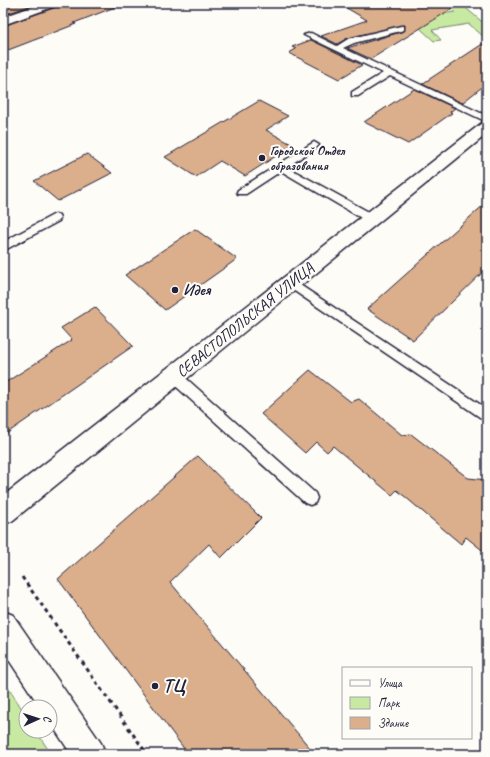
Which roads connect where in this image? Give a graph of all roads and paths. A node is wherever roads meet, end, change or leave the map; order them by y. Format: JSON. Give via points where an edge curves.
{"nodes":[{"id":1,"x":54,"y":3,"type":"edge"},
{"id":2,"x":3,"y":21,"type":"edge"},
{"id":3,"x":400,"y":28,"type":"dead end"},
{"id":4,"x":308,"y":35,"type":"dead end"},
{"id":5,"x":338,"y":48,"type":"junction"},
{"id":6,"x":390,"y":73,"type":"junction"},
{"id":7,"x":355,"y":94,"type":"dead end"},
{"id":8,"x":487,"y":119,"type":"edge"},
{"id":9,"x":487,"y":126,"type":"edge"},
{"id":10,"x":314,"y":145,"type":"dead end"},
{"id":11,"x":281,"y":167,"type":"junction"},
{"id":12,"x":242,"y":192,"type":"dead end"},
{"id":13,"x":55,"y":218,"type":"dead end"},
{"id":14,"x":372,"y":219,"type":"junction"},
{"id":15,"x":3,"y":247,"type":"edge"},
{"id":16,"x":291,"y":283,"type":"junction"},
{"id":17,"x":174,"y":376,"type":"junction"},
{"id":18,"x":487,"y":416,"type":"edge"},
{"id":19,"x":310,"y":498,"type":"dead end"},
{"id":20,"x":3,"y":512,"type":"edge"},
{"id":21,"x":22,"y":577,"type":"dead end"},
{"id":22,"x":3,"y":625,"type":"edge"},
{"id":23,"x":90,"y":754,"type":"edge"},
{"id":24,"x":147,"y":754,"type":"edge"}],
"edges":[{"from":1,"to":2,"type":"street"},
{"from":3,"to":5,"type":"lane","via":[[351,41]]},
{"from":4,"to":5,"type":"lane"},
{"from":5,"to":6,"type":"lane"},
{"from":6,"to":7,"type":"lane"},
{"from":6,"to":8,"type":"lane"},
{"from":9,"to":14,"type":"street","name":"СЕВАСТОПОЛЬСКАЯ УЛИЦА"},
{"from":10,"to":11,"type":"lane"},
{"from":11,"to":12,"type":"lane"},
{"from":11,"to":14,"type":"lane"},
{"from":13,"to":15,"type":"lane"},
{"from":14,"to":16,"type":"street","name":"СЕВАСТОПОЛЬСКАЯ УЛИЦА"},
{"from":16,"to":17,"type":"street","name":"СЕВАСТОПОЛЬСКАЯ УЛИЦА"},
{"from":16,"to":18,"type":"lane"},
{"from":17,"to":19,"type":"lane"},
{"from":17,"to":20,"type":"street","name":"СЕВАСТОПОЛЬСКАЯ УЛИЦА"},
{"from":21,"to":24,"type":"path"},
{"from":22,"to":23,"type":"street"}]}
